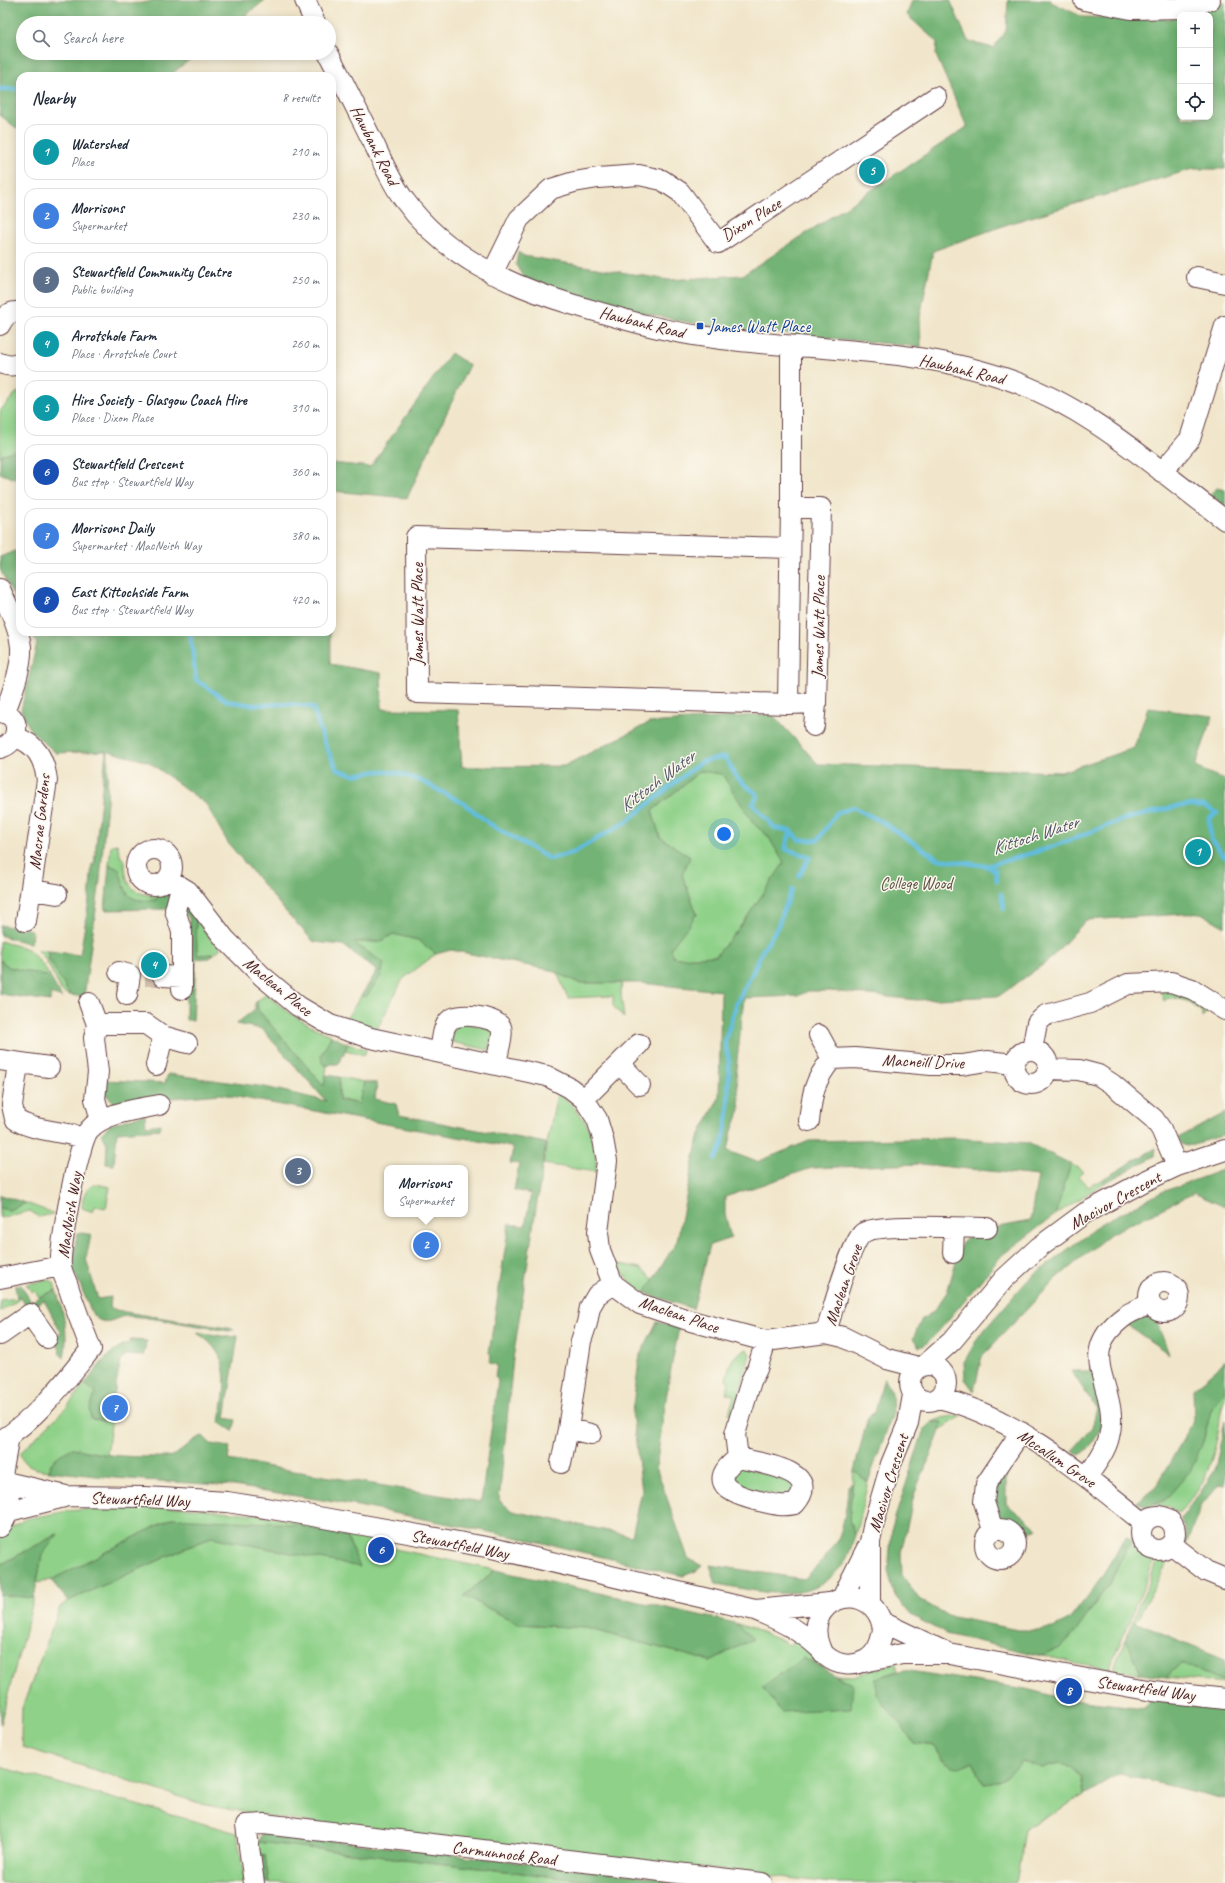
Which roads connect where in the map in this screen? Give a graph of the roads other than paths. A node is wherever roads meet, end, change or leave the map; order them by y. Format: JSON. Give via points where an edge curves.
{"nodes":[{"id":1,"x":305,"y":0,"type":"edge"},
{"id":2,"x":1084,"y":0,"type":"edge"},
{"id":3,"x":1210,"y":0,"type":"edge"},
{"id":4,"x":312,"y":16,"type":"edge"},
{"id":5,"x":332,"y":60,"type":"edge"},
{"id":6,"x":936,"y":97,"type":"dead end"},
{"id":7,"x":492,"y":274,"type":"junction"},
{"id":8,"x":1198,"y":277,"type":"dead end"},
{"id":9,"x":1225,"y":283,"type":"edge"},
{"id":10,"x":16,"y":312,"type":"edge"},
{"id":11,"x":0,"y":325,"type":"edge"},
{"id":12,"x":1225,"y":326,"type":"edge"},
{"id":13,"x":791,"y":346,"type":"junction"},
{"id":14,"x":0,"y":363,"type":"edge"},
{"id":15,"x":16,"y":366,"type":"edge"},
{"id":16,"x":1162,"y":472,"type":"junction"},
{"id":17,"x":791,"y":508,"type":"junction"},
{"id":18,"x":1225,"y":520,"type":"edge"},
{"id":19,"x":789,"y":548,"type":"junction"},
{"id":20,"x":0,"y":589,"type":"edge"},
{"id":21,"x":16,"y":629,"type":"edge"},
{"id":22,"x":18,"y":636,"type":"edge"},
{"id":23,"x":816,"y":703,"type":"junction"},
{"id":24,"x":788,"y":704,"type":"junction"},
{"id":25,"x":2,"y":712,"type":"edge"},
{"id":26,"x":814,"y":726,"type":"dead end"},
{"id":27,"x":8,"y":743,"type":"edge"},
{"id":28,"x":32,"y":890,"type":"junction"},
{"id":29,"x":57,"y":894,"type":"dead end"},
{"id":30,"x":26,"y":921,"type":"dead end"},
{"id":31,"x":127,"y":995,"type":"dead end"},
{"id":32,"x":89,"y":1003,"type":"dead end"},
{"id":33,"x":1225,"y":1010,"type":"edge"},
{"id":34,"x":97,"y":1024,"type":"junction"},
{"id":35,"x":819,"y":1035,"type":"dead end"},
{"id":36,"x":163,"y":1036,"type":"junction"},
{"id":37,"x":187,"y":1043,"type":"dead end"},
{"id":38,"x":639,"y":1044,"type":"dead end"},
{"id":39,"x":1032,"y":1050,"type":"junction"},
{"id":40,"x":440,"y":1052,"type":"junction"},
{"id":41,"x":832,"y":1059,"type":"junction"},
{"id":42,"x":9,"y":1062,"type":"edge"},
{"id":43,"x":496,"y":1063,"type":"junction"},
{"id":44,"x":620,"y":1064,"type":"junction"},
{"id":45,"x":1014,"y":1064,"type":"junction"},
{"id":46,"x":156,"y":1065,"type":"dead end"},
{"id":47,"x":49,"y":1067,"type":"dead end"},
{"id":48,"x":1048,"y":1069,"type":"junction"},
{"id":49,"x":640,"y":1085,"type":"dead end"},
{"id":50,"x":584,"y":1099,"type":"junction"},
{"id":51,"x":159,"y":1105,"type":"dead end"},
{"id":52,"x":101,"y":1120,"type":"junction"},
{"id":53,"x":809,"y":1121,"type":"dead end"},
{"id":54,"x":84,"y":1138,"type":"junction"},
{"id":55,"x":1225,"y":1150,"type":"edge"},
{"id":56,"x":1177,"y":1166,"type":"junction"},
{"id":57,"x":954,"y":1228,"type":"junction"},
{"id":58,"x":987,"y":1228,"type":"dead end"},
{"id":59,"x":953,"y":1253,"type":"dead end"},
{"id":60,"x":61,"y":1266,"type":"junction"},
{"id":61,"x":0,"y":1278,"type":"edge"},
{"id":62,"x":613,"y":1284,"type":"junction"},
{"id":63,"x":1150,"y":1304,"type":"dead end"},
{"id":64,"x":826,"y":1333,"type":"junction"},
{"id":65,"x":0,"y":1335,"type":"edge"},
{"id":66,"x":47,"y":1338,"type":"dead end"},
{"id":67,"x":766,"y":1341,"type":"junction"},
{"id":68,"x":927,"y":1383,"type":"junction"},
{"id":69,"x":568,"y":1429,"type":"junction"},
{"id":70,"x":1021,"y":1432,"type":"junction"},
{"id":71,"x":591,"y":1434,"type":"dead end"},
{"id":72,"x":4,"y":1438,"type":"edge"},
{"id":73,"x":738,"y":1458,"type":"dead end"},
{"id":74,"x":561,"y":1463,"type":"dead end"},
{"id":75,"x":3,"y":1477,"type":"edge"},
{"id":76,"x":1087,"y":1477,"type":"junction"},
{"id":77,"x":66,"y":1496,"type":"junction"},
{"id":78,"x":5,"y":1519,"type":"edge"},
{"id":79,"x":992,"y":1530,"type":"dead end"},
{"id":80,"x":870,"y":1542,"type":"junction"},
{"id":81,"x":1225,"y":1579,"type":"edge"},
{"id":82,"x":835,"y":1600,"type":"junction"},
{"id":83,"x":870,"y":1604,"type":"junction"},
{"id":84,"x":755,"y":1610,"type":"junction"},
{"id":85,"x":882,"y":1622,"type":"junction"},
{"id":86,"x":820,"y":1648,"type":"junction"},
{"id":87,"x":949,"y":1654,"type":"junction"},
{"id":88,"x":860,"y":1663,"type":"junction"},
{"id":89,"x":1225,"y":1698,"type":"edge"},
{"id":90,"x":254,"y":1883,"type":"edge"},
{"id":91,"x":762,"y":1883,"type":"edge"}],
"edges":[{"from":1,"to":4,"type":"street"},
{"from":2,"to":3,"type":"street","via":[[1131,9],[1183,8]]},
{"from":5,"to":7,"type":"street","name":"Hawbank Road","via":[[404,201],[441,241]]},
{"from":6,"to":7,"type":"street","name":"Dixon Place","via":[[718,243],[680,192],[662,180],[639,175],[598,178],[551,189],[519,219]]},
{"from":7,"to":13,"type":"street","name":"Hawbank Road","via":[[527,290],[638,324],[706,337]]},
{"from":8,"to":9,"type":"street"},
{"from":10,"to":11,"type":"street","via":[[6,315]]},
{"from":12,"to":16,"type":"street","via":[[1190,438]]},
{"from":13,"to":16,"type":"street","name":"Hawbank Road","via":[[914,358],[960,365],[1006,378],[1064,404],[1114,435]]},
{"from":13,"to":17,"type":"street","name":"James Watt Place"},
{"from":14,"to":15,"type":"street"},
{"from":16,"to":18,"type":"street","name":"Hawbank Road"},
{"from":17,"to":19,"type":"street","name":"James Watt Place"},
{"from":17,"to":23,"type":"street","name":"James Watt Place","via":[[821,508]]},
{"from":19,"to":24,"type":"street","name":"James Watt Place"},
{"from":19,"to":24,"type":"street","name":"James Watt Place","via":[[416,537],[417,693]]},
{"from":20,"to":21,"type":"street"},
{"from":22,"to":25,"type":"street","via":[[20,647],[15,685]]},
{"from":23,"to":24,"type":"street","name":"James Watt Place"},
{"from":23,"to":26,"type":"street","name":"James Watt Place"},
{"from":25,"to":27,"type":"street","via":[[13,718],[17,727]]},
{"from":27,"to":28,"type":"street","name":"Macrae Gardens","via":[[23,740],[38,752],[45,764],[47,780]]},
{"from":28,"to":29,"type":"street"},
{"from":28,"to":30,"type":"street","name":"Macrae Gardens"},
{"from":31,"to":40,"type":"street","name":"Maclean Place","via":[[153,978],[182,932],[176,910],[174,883],[188,891],[225,939],[262,976],[298,1006],[330,1025],[354,1034]]},
{"from":32,"to":34,"type":"street"},
{"from":33,"to":39,"type":"street","via":[[1192,989],[1171,982],[1128,984],[1090,1003],[1046,1015],[1037,1022]]},
{"from":34,"to":36,"type":"street","via":[[146,1024]]},
{"from":34,"to":52,"type":"street","via":[[94,1038],[98,1072],[95,1099]]},
{"from":35,"to":41,"type":"street"},
{"from":36,"to":37,"type":"street"},
{"from":36,"to":46,"type":"street"},
{"from":38,"to":44,"type":"street"},
{"from":39,"to":45,"type":"street","via":[[1021,1054]]},
{"from":39,"to":48,"type":"street","via":[[1044,1056]]},
{"from":40,"to":43,"type":"street","name":"Maclean Place"},
{"from":40,"to":43,"type":"street","via":[[448,1021],[456,1016],[494,1020],[502,1033]]},
{"from":41,"to":45,"type":"street","name":"Macneill Drive","via":[[855,1058],[931,1065],[962,1065],[987,1061]]},
{"from":41,"to":53,"type":"street","via":[[820,1073],[814,1087]]},
{"from":42,"to":47,"type":"street"},
{"from":42,"to":54,"type":"street","via":[[15,1120],[26,1125]]},
{"from":43,"to":50,"type":"street","name":"Maclean Place","via":[[547,1076]]},
{"from":44,"to":49,"type":"street"},
{"from":44,"to":50,"type":"street"},
{"from":45,"to":48,"type":"street","via":[[1018,1078],[1028,1084],[1040,1082]]},
{"from":48,"to":56,"type":"street","via":[[1079,1070],[1098,1075],[1112,1084],[1154,1119]]},
{"from":50,"to":62,"type":"street","name":"Maclean Place","via":[[597,1119],[607,1161],[598,1232],[600,1250]]},
{"from":51,"to":52,"type":"street","name":"MacNeish Way"},
{"from":52,"to":54,"type":"street","name":"MacNeish Way"},
{"from":54,"to":60,"type":"street","name":"MacNeish Way","via":[[75,1171]]},
{"from":55,"to":56,"type":"street","name":"Macivor Crescent"},
{"from":56,"to":68,"type":"street","name":"Macivor Crescent","via":[[1085,1213],[1039,1247],[1004,1279],[952,1341]]},
{"from":57,"to":58,"type":"street","name":"Maclean Grove"},
{"from":57,"to":59,"type":"street"},
{"from":57,"to":64,"type":"street","name":"Maclean Grove","via":[[890,1227],[872,1229],[862,1234],[853,1246]]},
{"from":60,"to":61,"type":"street"},
{"from":60,"to":72,"type":"street","name":"MacNeish Way","via":[[92,1349],[33,1415]]},
{"from":62,"to":67,"type":"street","name":"Maclean Place","via":[[640,1304]]},
{"from":62,"to":69,"type":"street","via":[[597,1295],[590,1307],[581,1341]]},
{"from":63,"to":76,"type":"street","via":[[1125,1316],[1102,1339],[1099,1351],[1100,1366],[1110,1401],[1109,1437]]},
{"from":64,"to":67,"type":"street","name":"Maclean Place"},
{"from":64,"to":68,"type":"street","name":"Maclean Place","via":[[843,1337]]},
{"from":65,"to":66,"type":"street","via":[[30,1314]]},
{"from":67,"to":73,"type":"street","via":[[735,1434]]},
{"from":68,"to":70,"type":"street","name":"Mccallum Grove"},
{"from":68,"to":80,"type":"street","name":"Macivor Crescent","via":[[890,1464]]},
{"from":69,"to":71,"type":"street"},
{"from":69,"to":74,"type":"street"},
{"from":70,"to":76,"type":"street","name":"Mccallum Grove"},
{"from":70,"to":79,"type":"street","via":[[986,1484],[984,1502]]},
{"from":72,"to":75,"type":"street","name":"MacNeish Way"},
{"from":75,"to":77,"type":"street","name":"Stewartfield Way"},
{"from":75,"to":78,"type":"street","via":[[10,1496]]},
{"from":76,"to":81,"type":"street","name":"Mccallum Grove","via":[[1144,1523],[1141,1534],[1145,1544],[1156,1550],[1166,1548],[1170,1544],[1206,1571]]},
{"from":77,"to":78,"type":"street","name":"Stewartfield Way"},
{"from":77,"to":84,"type":"street","name":"Stewartfield Way","via":[[227,1502],[290,1512],[492,1548]]},
{"from":80,"to":82,"type":"street","name":"Macivor Crescent"},
{"from":80,"to":83,"type":"street","name":"Macivor Crescent"},
{"from":82,"to":83,"type":"street","via":[[856,1598]]},
{"from":82,"to":84,"type":"street","name":"Stewartfield Way"},
{"from":82,"to":86,"type":"street","via":[[822,1610],[816,1624],[816,1638]]},
{"from":83,"to":85,"type":"street"},
{"from":84,"to":86,"type":"street","name":"Stewartfield Way","via":[[792,1628]]},
{"from":85,"to":87,"type":"street","name":"Stewartfield Way"},
{"from":85,"to":88,"type":"street","via":[[881,1642],[876,1651]]},
{"from":86,"to":88,"type":"street","via":[[825,1655],[837,1662]]},
{"from":87,"to":88,"type":"street","name":"Stewartfield Way","via":[[902,1654]]},
{"from":87,"to":89,"type":"street","name":"Stewartfield Way","via":[[1153,1691]]},
{"from":90,"to":91,"type":"street","name":"Carmunnock Road","via":[[246,1825],[264,1824]]}]}
